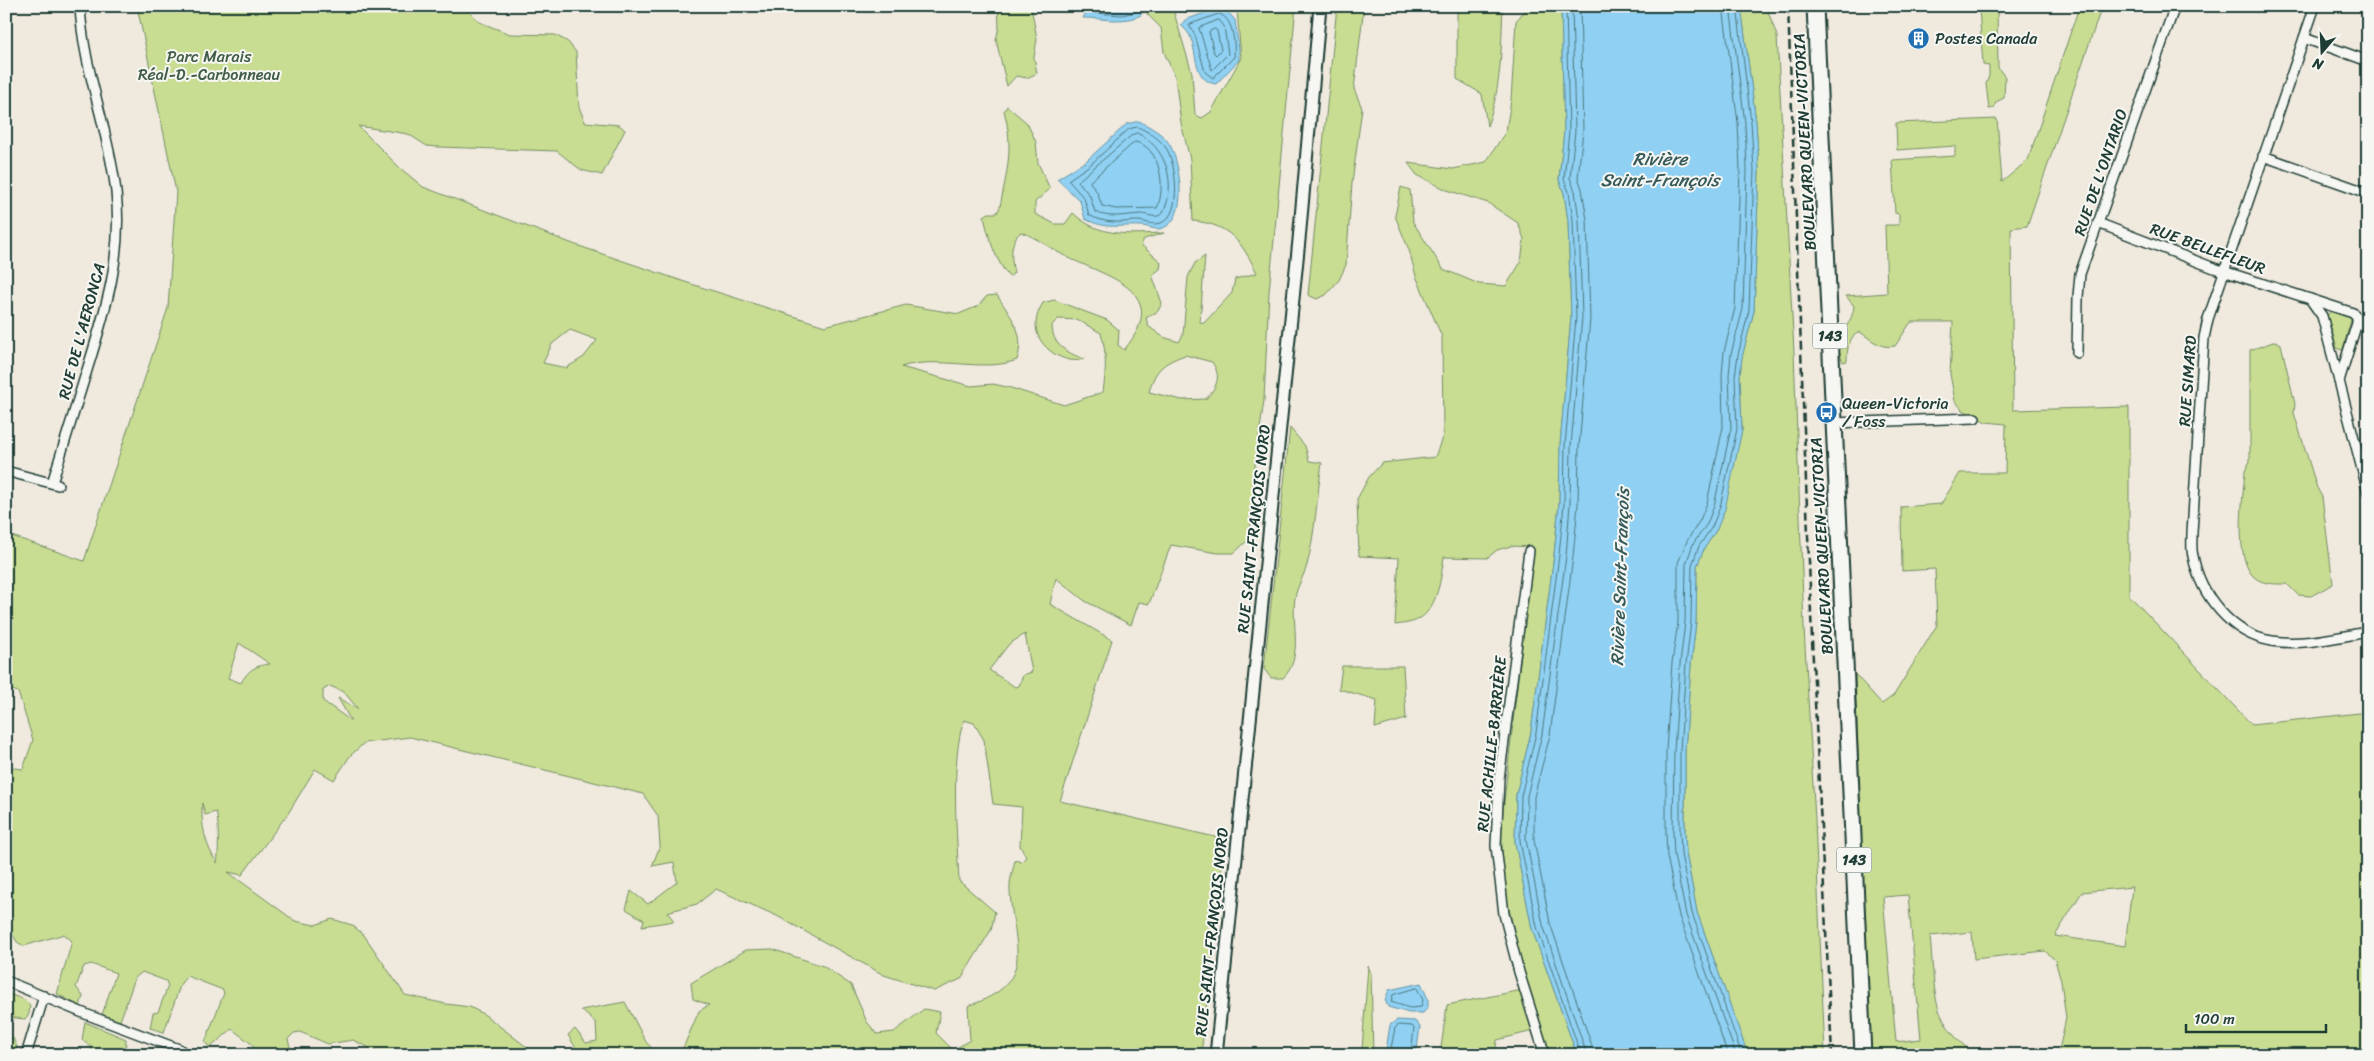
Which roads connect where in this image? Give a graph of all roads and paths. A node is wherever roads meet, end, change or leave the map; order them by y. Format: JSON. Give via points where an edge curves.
{"nodes":[{"id":1,"x":80,"y":6,"type":"edge"},
{"id":2,"x":1320,"y":6,"type":"edge"},
{"id":3,"x":1815,"y":6,"type":"edge"},
{"id":4,"x":2174,"y":6,"type":"edge"},
{"id":5,"x":2315,"y":6,"type":"edge"},
{"id":6,"x":2304,"y":38,"type":"junction"},
{"id":7,"x":2368,"y":61,"type":"edge"},
{"id":8,"x":2263,"y":156,"type":"junction"},
{"id":9,"x":2368,"y":193,"type":"edge"},
{"id":10,"x":2098,"y":222,"type":"junction"},
{"id":11,"x":2224,"y":271,"type":"junction"},
{"id":12,"x":2310,"y":299,"type":"junction"},
{"id":13,"x":2077,"y":353,"type":"dead end"},
{"id":14,"x":2339,"y":381,"type":"junction"},
{"id":15,"x":1975,"y":418,"type":"dead end"},
{"id":16,"x":1833,"y":423,"type":"junction"},
{"id":17,"x":6,"y":471,"type":"edge"},
{"id":18,"x":2368,"y":492,"type":"edge"},
{"id":19,"x":1529,"y":551,"type":"dead end"},
{"id":20,"x":2368,"y":632,"type":"edge"},
{"id":21,"x":6,"y":980,"type":"edge"},
{"id":22,"x":44,"y":996,"type":"junction"},
{"id":23,"x":26,"y":1055,"type":"edge"},
{"id":24,"x":187,"y":1055,"type":"edge"},
{"id":25,"x":1216,"y":1055,"type":"edge"},
{"id":26,"x":1545,"y":1055,"type":"edge"},
{"id":27,"x":1863,"y":1055,"type":"edge"}],
"edges":[{"from":1,"to":17,"type":"street","name":"RUE DE L'AERONCA","via":[[88,66],[117,194],[116,267],[55,484]]},
{"from":2,"to":25,"type":"street","name":"RUE SAINT-FRANÇOIS NORD"},
{"from":3,"to":16,"type":"main road","name":"BOULEVARD QUEEN-VICTORIA","number":"143"},
{"from":4,"to":10,"type":"street","name":"RUE DE L'ONTARIO"},
{"from":5,"to":6,"type":"street","name":"RUE SIMARD"},
{"from":6,"to":7,"type":"street"},
{"from":6,"to":8,"type":"street","name":"RUE SIMARD"},
{"from":8,"to":9,"type":"street"},
{"from":8,"to":11,"type":"street","name":"RUE SIMARD"},
{"from":10,"to":11,"type":"street","name":"RUE BELLEFLEUR"},
{"from":10,"to":13,"type":"street","name":"RUE DE L'ONTARIO","via":[[2079,284]]},
{"from":11,"to":12,"type":"street","name":"RUE BELLEFLEUR"},
{"from":11,"to":20,"type":"street","name":"RUE SIMARD","via":[[2204,338],[2192,533],[2198,574],[2208,596],[2224,615],[2258,638],[2297,643]]},
{"from":12,"to":14,"type":"street","via":[[2322,316]]},
{"from":12,"to":14,"type":"street","name":"RUE BELLEFLEUR","via":[[2357,317]]},
{"from":14,"to":18,"type":"street"},
{"from":15,"to":16,"type":"street"},
{"from":16,"to":27,"type":"main road","name":"BOULEVARD QUEEN-VICTORIA","number":"143"},
{"from":19,"to":26,"type":"street","name":"RUE ACHILLE-BARRIÈRE","via":[[1500,779],[1496,846],[1504,914]]},
{"from":21,"to":22,"type":"street"},
{"from":22,"to":23,"type":"street"},
{"from":22,"to":24,"type":"street"}]}
